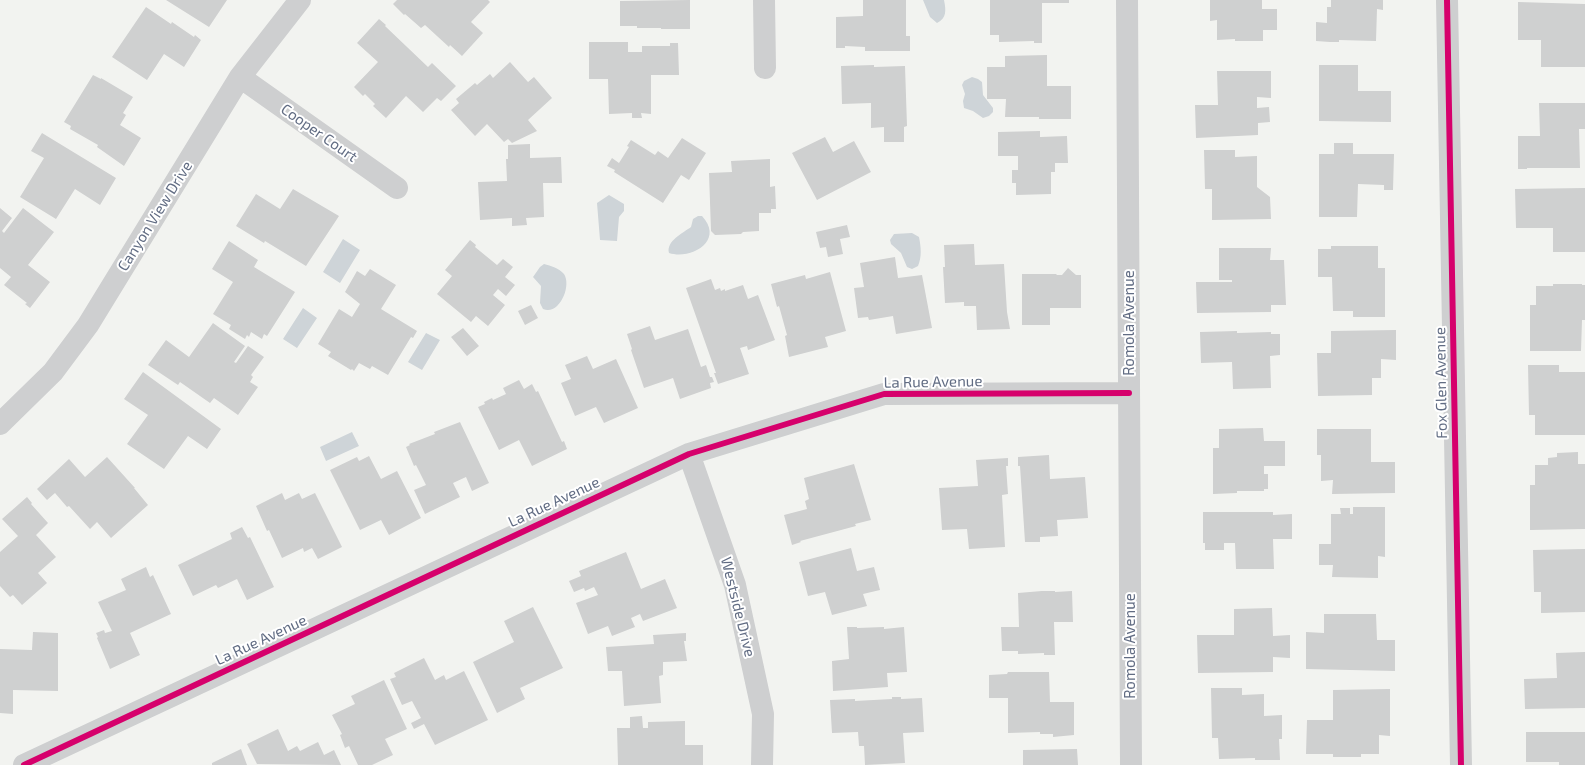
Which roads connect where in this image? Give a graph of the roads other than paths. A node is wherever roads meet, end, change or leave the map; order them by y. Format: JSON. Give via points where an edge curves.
{"nodes":[{"id":1,"x":300,"y":0,"type":"edge"},
{"id":2,"x":764,"y":0,"type":"edge"},
{"id":3,"x":1127,"y":0,"type":"edge"},
{"id":4,"x":1447,"y":0,"type":"edge"},
{"id":5,"x":765,"y":68,"type":"dead end"},
{"id":6,"x":240,"y":77,"type":"junction"},
{"id":7,"x":397,"y":188,"type":"dead end"},
{"id":8,"x":1129,"y":393,"type":"junction"},
{"id":9,"x":0,"y":424,"type":"edge"},
{"id":10,"x":689,"y":454,"type":"junction"},
{"id":11,"x":24,"y":765,"type":"edge"},
{"id":12,"x":762,"y":765,"type":"edge"},
{"id":13,"x":1131,"y":765,"type":"edge"},
{"id":14,"x":1461,"y":765,"type":"edge"}],
"edges":[{"from":1,"to":6,"type":"street","name":"Canyon View Drive"},
{"from":2,"to":5,"type":"street"},
{"from":3,"to":8,"type":"street","name":"Romola Avenue"},
{"from":4,"to":14,"type":"street","name":"Fox Glen Avenue"},
{"from":6,"to":7,"type":"street","name":"Cooper Court"},
{"from":6,"to":9,"type":"street","name":"Canyon View Drive","via":[[88,325],[53,372]]},
{"from":8,"to":10,"type":"street","name":"La Rue Avenue","via":[[884,394]]},
{"from":8,"to":13,"type":"street","name":"Romola Avenue"},
{"from":10,"to":11,"type":"street","name":"La Rue Avenue"},
{"from":10,"to":12,"type":"street","name":"Westside Drive","via":[[735,585],[763,714]]}]}
